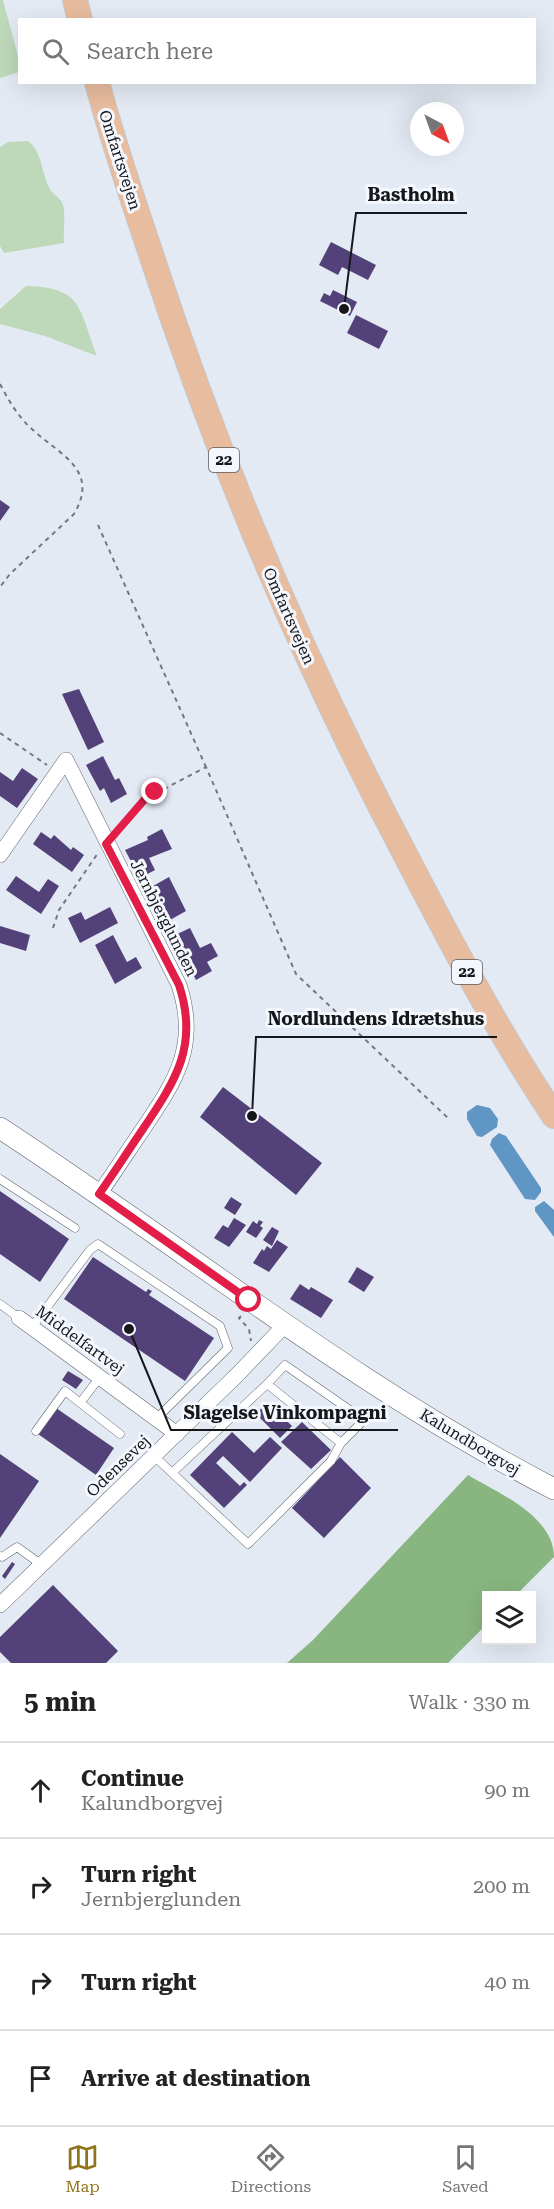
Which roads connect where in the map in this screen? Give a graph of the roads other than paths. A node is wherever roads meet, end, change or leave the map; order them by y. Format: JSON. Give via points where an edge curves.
{"nodes":[{"id":1,"x":75,"y":0,"type":"edge"},
{"id":2,"x":80,"y":18,"type":"edge"},
{"id":3,"x":97,"y":84,"type":"edge"},
{"id":4,"x":0,"y":855,"type":"edge"},
{"id":5,"x":554,"y":1116,"type":"edge"},
{"id":6,"x":0,"y":1128,"type":"edge"},
{"id":7,"x":0,"y":1179,"type":"edge"},
{"id":8,"x":99,"y":1194,"type":"junction"},
{"id":9,"x":75,"y":1228,"type":"dead end"},
{"id":10,"x":0,"y":1304,"type":"edge"},
{"id":11,"x":26,"y":1323,"type":"junction"},
{"id":12,"x":285,"y":1325,"type":"junction"},
{"id":13,"x":100,"y":1377,"type":"junction"},
{"id":14,"x":267,"y":1384,"type":"junction"},
{"id":15,"x":80,"y":1403,"type":"junction"},
{"id":16,"x":157,"y":1418,"type":"junction"},
{"id":17,"x":36,"y":1431,"type":"dead end"},
{"id":18,"x":120,"y":1434,"type":"dead end"},
{"id":19,"x":177,"y":1434,"type":"junction"},
{"id":20,"x":341,"y":1443,"type":"junction"},
{"id":21,"x":154,"y":1456,"type":"junction"},
{"id":22,"x":173,"y":1472,"type":"junction"},
{"id":23,"x":554,"y":1490,"type":"edge"},
{"id":24,"x":0,"y":1556,"type":"edge"},
{"id":25,"x":42,"y":1565,"type":"junction"},
{"id":26,"x":0,"y":1605,"type":"edge"}],
"edges":[{"from":1,"to":2,"type":"main road"},
{"from":3,"to":5,"type":"main road","name":"Omfartsvejen","number":"22","via":[[172,318],[237,496],[279,596],[334,715],[469,976]]},
{"from":4,"to":8,"type":"street","name":"Jernbjerglunden","via":[[66,760],[179,985],[185,1005],[188,1028],[181,1065],[167,1093]]},
{"from":6,"to":8,"type":"street","name":"Kalundborgvej"},
{"from":7,"to":9,"type":"lane"},
{"from":8,"to":12,"type":"street","name":"Kalundborgvej"},
{"from":10,"to":11,"type":"lane"},
{"from":11,"to":13,"type":"street","name":"Middelfartvej"},
{"from":11,"to":16,"type":"lane","via":[[98,1244],[220,1326],[228,1348]]},
{"from":12,"to":19,"type":"street","name":"Odensevej"},
{"from":12,"to":23,"type":"street","name":"Kalundborgvej","via":[[448,1430]]},
{"from":13,"to":15,"type":"lane"},
{"from":13,"to":16,"type":"street","name":"Middelfartvej"},
{"from":14,"to":20,"type":"lane"},
{"from":14,"to":20,"type":"lane","via":[[285,1365],[357,1415],[363,1420]]},
{"from":14,"to":22,"type":"lane"},
{"from":15,"to":17,"type":"lane","via":[[65,1391]]},
{"from":15,"to":18,"type":"lane"},
{"from":16,"to":19,"type":"street","name":"Middelfartvej"},
{"from":19,"to":21,"type":"street","name":"Odensevej"},
{"from":20,"to":22,"type":"lane","via":[[331,1461],[248,1544]]},
{"from":21,"to":22,"type":"lane"},
{"from":21,"to":25,"type":"street","name":"Odensevej"},
{"from":24,"to":25,"type":"lane","via":[[17,1547]]},
{"from":25,"to":26,"type":"street","name":"Odensevej"}]}
